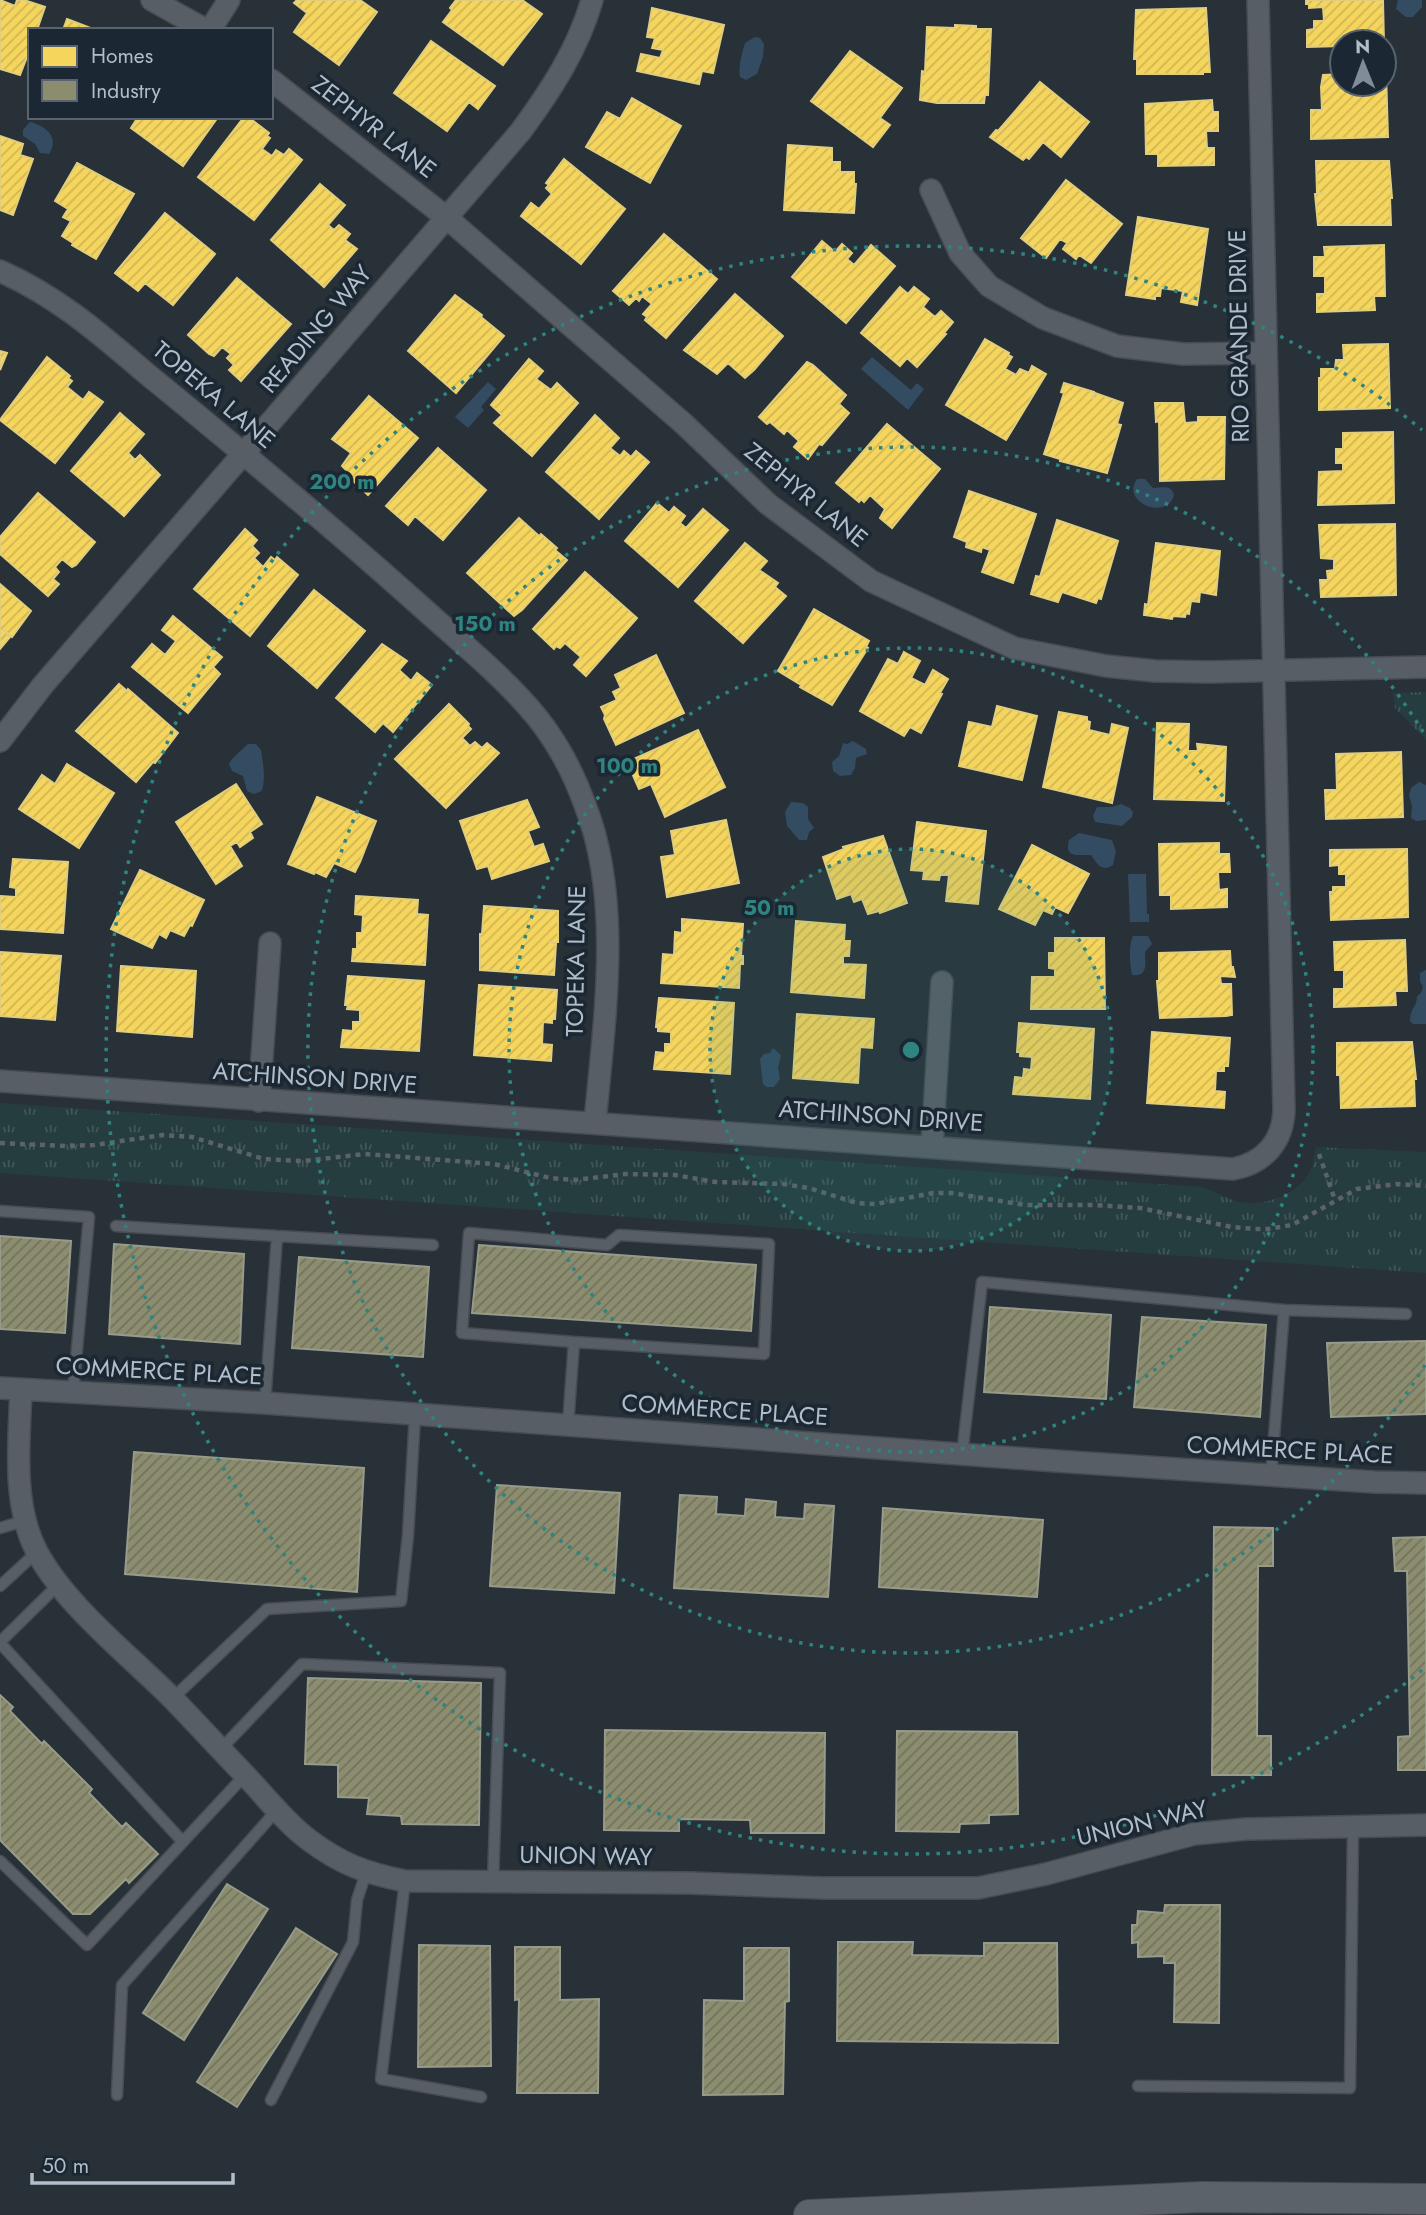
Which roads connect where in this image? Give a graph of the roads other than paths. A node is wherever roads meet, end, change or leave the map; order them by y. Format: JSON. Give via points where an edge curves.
{"nodes":[{"id":1,"x":152,"y":0,"type":"edge"},
{"id":2,"x":229,"y":0,"type":"edge"},
{"id":3,"x":592,"y":0,"type":"edge"},
{"id":4,"x":1258,"y":0,"type":"edge"},
{"id":5,"x":204,"y":28,"type":"edge"},
{"id":6,"x":209,"y":28,"type":"edge"},
{"id":7,"x":273,"y":82,"type":"edge"},
{"id":8,"x":931,"y":190,"type":"dead end"},
{"id":9,"x":447,"y":218,"type":"junction"},
{"id":10,"x":0,"y":271,"type":"edge"},
{"id":11,"x":1266,"y":353,"type":"junction"},
{"id":12,"x":243,"y":453,"type":"junction"},
{"id":13,"x":1426,"y":667,"type":"edge"},
{"id":14,"x":1272,"y":670,"type":"junction"},
{"id":15,"x":0,"y":741,"type":"edge"},
{"id":16,"x":270,"y":943,"type":"dead end"},
{"id":17,"x":942,"y":982,"type":"dead end"},
{"id":18,"x":0,"y":1081,"type":"edge"},
{"id":19,"x":260,"y":1101,"type":"junction"},
{"id":20,"x":595,"y":1123,"type":"junction"},
{"id":21,"x":932,"y":1146,"type":"junction"},
{"id":22,"x":0,"y":1211,"type":"edge"},
{"id":23,"x":116,"y":1226,"type":"dead end"},
{"id":24,"x":277,"y":1236,"type":"junction"},
{"id":25,"x":433,"y":1245,"type":"dead end"},
{"id":26,"x":1284,"y":1310,"type":"junction"},
{"id":27,"x":1406,"y":1314,"type":"dead end"},
{"id":28,"x":574,"y":1342,"type":"junction"},
{"id":29,"x":10,"y":1389,"type":"edge"},
{"id":30,"x":73,"y":1392,"type":"junction"},
{"id":31,"x":265,"y":1403,"type":"junction"},
{"id":32,"x":415,"y":1415,"type":"junction"},
{"id":33,"x":568,"y":1425,"type":"junction"},
{"id":34,"x":962,"y":1455,"type":"junction"},
{"id":35,"x":1271,"y":1476,"type":"junction"},
{"id":36,"x":1426,"y":1483,"type":"edge"},
{"id":37,"x":24,"y":1521,"type":"junction"},
{"id":38,"x":0,"y":1528,"type":"edge"},
{"id":39,"x":37,"y":1552,"type":"junction"},
{"id":40,"x":59,"y":1584,"type":"junction"},
{"id":41,"x":0,"y":1586,"type":"edge"},
{"id":42,"x":0,"y":1643,"type":"edge"},
{"id":43,"x":172,"y":1699,"type":"junction"},
{"id":44,"x":220,"y":1749,"type":"junction"},
{"id":45,"x":245,"y":1775,"type":"junction"},
{"id":46,"x":277,"y":1810,"type":"junction"},
{"id":47,"x":1426,"y":1825,"type":"edge"},
{"id":48,"x":1353,"y":1826,"type":"junction"},
{"id":49,"x":183,"y":1842,"type":"junction"},
{"id":50,"x":0,"y":1861,"type":"edge"},
{"id":51,"x":366,"y":1873,"type":"junction"},
{"id":52,"x":404,"y":1881,"type":"junction"},
{"id":53,"x":493,"y":1882,"type":"junction"},
{"id":54,"x":1138,"y":2086,"type":"dead end"},
{"id":55,"x":117,"y":2095,"type":"dead end"},
{"id":56,"x":481,"y":2096,"type":"dead end"},
{"id":57,"x":271,"y":2100,"type":"dead end"},
{"id":58,"x":1426,"y":2199,"type":"edge"},
{"id":59,"x":809,"y":2215,"type":"edge"}],
"edges":[{"from":1,"to":5,"type":"street"},
{"from":2,"to":6,"type":"street"},
{"from":3,"to":9,"type":"street","name":"READING WAY","via":[[556,81],[521,131]]},
{"from":4,"to":11,"type":"street","name":"RIO GRANDE DRIVE"},
{"from":7,"to":9,"type":"street","name":"ZEPHYR LANE"},
{"from":8,"to":11,"type":"street","via":[[960,253],[989,286],[1043,318],[1117,346],[1183,354]]},
{"from":9,"to":12,"type":"street","name":"READING WAY"},
{"from":9,"to":14,"type":"street","name":"ZEPHYR LANE","via":[[684,424],[768,504],[871,582],[1014,648],[1155,671]]},
{"from":10,"to":12,"type":"street","name":"TOPEKA LANE","via":[[73,312]]},
{"from":11,"to":14,"type":"street","name":"RIO GRANDE DRIVE"},
{"from":12,"to":15,"type":"street","name":"READING WAY"},
{"from":12,"to":20,"type":"street","name":"TOPEKA LANE","via":[[507,684],[559,752],[586,805],[607,905]]},
{"from":13,"to":14,"type":"street","name":"ZEPHYR LANE"},
{"from":14,"to":21,"type":"street","name":"ATCHINSON DRIVE","via":[[1284,1110],[1276,1143],[1257,1161],[1233,1169]]},
{"from":16,"to":19,"type":"street"},
{"from":17,"to":21,"type":"street"},
{"from":18,"to":19,"type":"street","name":"ATCHINSON DRIVE"},
{"from":19,"to":20,"type":"street","name":"ATCHINSON DRIVE"},
{"from":20,"to":21,"type":"street","name":"ATCHINSON DRIVE"},
{"from":22,"to":30,"type":"lane","via":[[89,1217]]},
{"from":23,"to":24,"type":"lane"},
{"from":24,"to":25,"type":"lane"},
{"from":24,"to":31,"type":"lane"},
{"from":26,"to":27,"type":"lane"},
{"from":26,"to":34,"type":"lane","via":[[982,1282]]},
{"from":26,"to":35,"type":"lane"},
{"from":28,"to":28,"type":"lane","via":[[462,1333],[469,1233],[607,1244],[619,1235],[769,1244],[764,1354]]},
{"from":28,"to":33,"type":"lane"},
{"from":29,"to":30,"type":"street","name":"COMMERCE PLACE"},
{"from":29,"to":37,"type":"street","name":"UNION WAY"},
{"from":30,"to":31,"type":"street","name":"COMMERCE PLACE"},
{"from":31,"to":32,"type":"street","name":"COMMERCE PLACE"},
{"from":32,"to":33,"type":"street","name":"COMMERCE PLACE"},
{"from":32,"to":43,"type":"lane","via":[[401,1601],[267,1609]]},
{"from":33,"to":34,"type":"street","name":"COMMERCE PLACE"},
{"from":34,"to":35,"type":"street","name":"COMMERCE PLACE"},
{"from":35,"to":36,"type":"street","name":"COMMERCE PLACE"},
{"from":37,"to":38,"type":"lane"},
{"from":37,"to":39,"type":"street","name":"UNION WAY"},
{"from":39,"to":40,"type":"street","name":"UNION WAY"},
{"from":39,"to":41,"type":"lane"},
{"from":40,"to":42,"type":"lane"},
{"from":40,"to":43,"type":"street","name":"UNION WAY"},
{"from":42,"to":49,"type":"lane"},
{"from":43,"to":44,"type":"street","name":"UNION WAY"},
{"from":44,"to":45,"type":"street","name":"UNION WAY"},
{"from":44,"to":53,"type":"lane","via":[[302,1664],[500,1673]]},
{"from":45,"to":46,"type":"street","name":"UNION WAY"},
{"from":45,"to":49,"type":"lane"},
{"from":46,"to":51,"type":"street","name":"UNION WAY","via":[[307,1838]]},
{"from":46,"to":55,"type":"lane","via":[[122,1985]]},
{"from":47,"to":48,"type":"street","name":"UNION WAY"},
{"from":48,"to":53,"type":"street","name":"UNION WAY","via":[[1194,1834],[978,1888]]},
{"from":48,"to":54,"type":"lane","via":[[1350,2088]]},
{"from":49,"to":50,"type":"lane","via":[[87,1945]]},
{"from":51,"to":52,"type":"street","name":"UNION WAY"},
{"from":51,"to":57,"type":"lane","via":[[357,1900],[353,1942]]},
{"from":52,"to":53,"type":"street","name":"UNION WAY"},
{"from":52,"to":56,"type":"lane","via":[[381,2079]]},
{"from":58,"to":59,"type":"main road","via":[[1202,2197]]}]}
